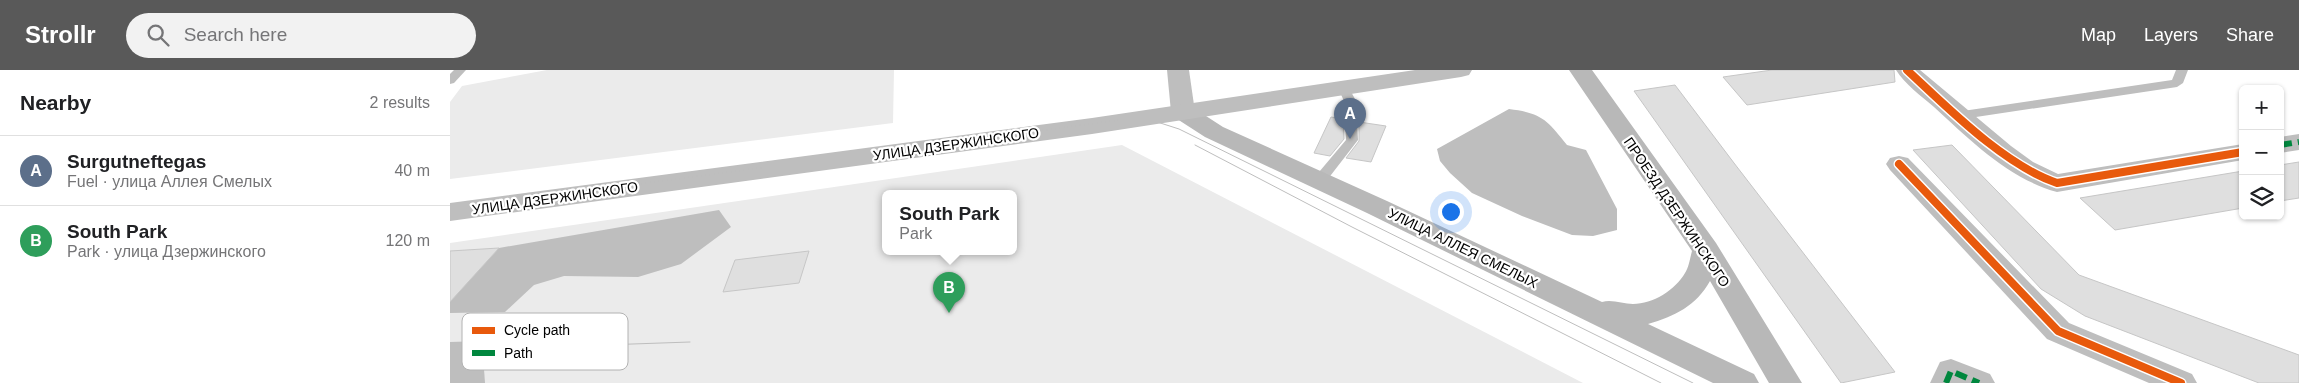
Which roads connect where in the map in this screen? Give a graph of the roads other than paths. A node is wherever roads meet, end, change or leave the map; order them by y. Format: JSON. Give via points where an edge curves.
{"nodes":[{"id":1,"x":460,"y":70,"type":"edge"},
{"id":2,"x":1178,"y":70,"type":"edge"},
{"id":3,"x":1461,"y":70,"type":"edge"},
{"id":4,"x":1580,"y":70,"type":"edge"},
{"id":5,"x":1907,"y":70,"type":"edge"},
{"id":6,"x":2182,"y":70,"type":"edge"},
{"id":7,"x":450,"y":81,"type":"edge"},
{"id":8,"x":1344,"y":88,"type":"junction"},
{"id":9,"x":1184,"y":112,"type":"junction"},
{"id":10,"x":1956,"y":116,"type":"junction"},
{"id":11,"x":2299,"y":142,"type":"edge"},
{"id":12,"x":2284,"y":145,"type":"edge"},
{"id":13,"x":2239,"y":153,"type":"edge"},
{"id":14,"x":1899,"y":164,"type":"dead end"},
{"id":15,"x":1319,"y":181,"type":"junction"},
{"id":16,"x":450,"y":212,"type":"edge"},
{"id":17,"x":1706,"y":250,"type":"junction"},
{"id":18,"x":1600,"y":314,"type":"junction"},
{"id":19,"x":1743,"y":383,"type":"edge"},
{"id":20,"x":1786,"y":383,"type":"edge"},
{"id":21,"x":1946,"y":383,"type":"edge"},
{"id":22,"x":1979,"y":383,"type":"edge"},
{"id":23,"x":2181,"y":383,"type":"edge"}],
"edges":[{"from":1,"to":7,"type":"lane"},
{"from":2,"to":9,"type":"main road"},
{"from":3,"to":8,"type":"main road","name":"УЛИЦА ДЗЕРЖИНСКОГО"},
{"from":4,"to":17,"type":"main road","name":"ПРОЕЗД ДЗЕРЖИНСКОГО"},
{"from":5,"to":10,"type":"main road"},
{"from":6,"to":10,"type":"lane","via":[[2177,83]]},
{"from":8,"to":9,"type":"main road","name":"УЛИЦА ДЗЕРЖИНСКОГО"},
{"from":8,"to":15,"type":"lane","via":[[1350,101],[1352,140]]},
{"from":9,"to":15,"type":"main road","name":"УЛИЦА АЛЛЕЯ СМЕЛЫХ","via":[[1214,132]]},
{"from":9,"to":16,"type":"main road","name":"УЛИЦА ДЗЕРЖИНСКОГО"},
{"from":10,"to":13,"type":"main road","via":[[2023,168],[2057,183]]},
{"from":11,"to":12,"type":"main road"},
{"from":14,"to":23,"type":"main road","via":[[2058,331]]},
{"from":15,"to":18,"type":"main road","name":"УЛИЦА АЛЛЕЯ СМЕЛЫХ"},
{"from":17,"to":18,"type":"main road","via":[[1701,271],[1691,288],[1671,304],[1637,315],[1602,311]]},
{"from":17,"to":20,"type":"main road","name":"ПРОЕЗД ДЗЕРЖИНСКОГО"},
{"from":18,"to":19,"type":"main road","name":"УЛИЦА АЛЛЕЯ СМЕЛЫХ"},
{"from":21,"to":22,"type":"main road","via":[[1951,371]]}]}
